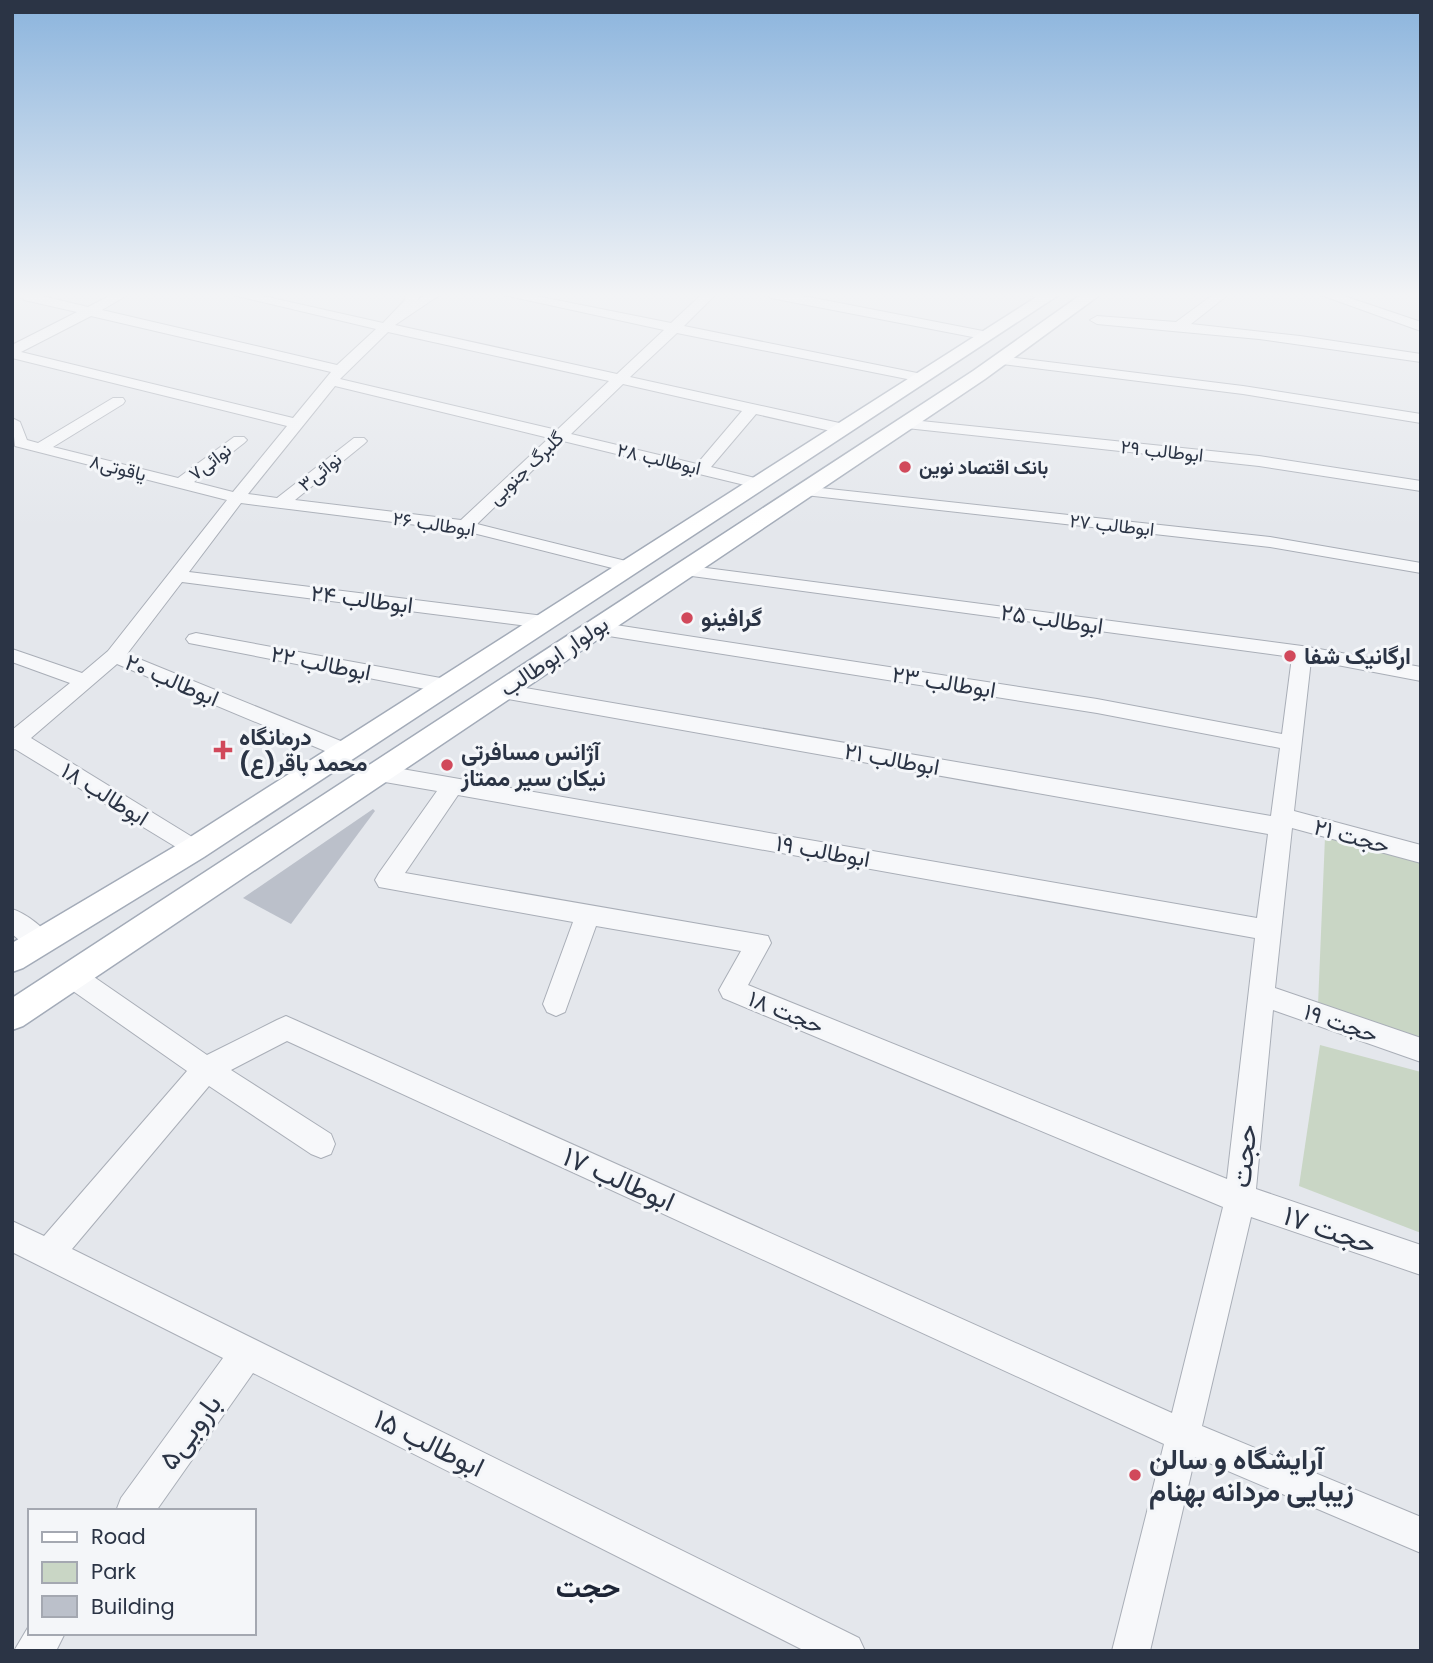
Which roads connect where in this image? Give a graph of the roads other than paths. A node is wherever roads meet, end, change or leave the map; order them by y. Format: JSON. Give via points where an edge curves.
{"nodes":[{"id":1,"x":91,"y":372,"type":"edge"},
{"id":2,"x":319,"y":372,"type":"edge"},
{"id":3,"x":340,"y":372,"type":"edge"},
{"id":4,"x":587,"y":372,"type":"edge"},
{"id":5,"x":628,"y":372,"type":"edge"},
{"id":6,"x":884,"y":372,"type":"edge"},
{"id":7,"x":933,"y":372,"type":"edge"},
{"id":8,"x":975,"y":372,"type":"edge"},
{"id":9,"x":984,"y":372,"type":"edge"},
{"id":10,"x":1093,"y":372,"type":"edge"},
{"id":11,"x":979,"y":375,"type":"junction"},
{"id":12,"x":336,"y":376,"type":"junction"},
{"id":13,"x":620,"y":379,"type":"junction"},
{"id":14,"x":922,"y":379,"type":"junction"},
{"id":15,"x":118,"y":401,"type":"dead end"},
{"id":16,"x":753,"y":408,"type":"junction"},
{"id":17,"x":1421,"y":419,"type":"edge"},
{"id":18,"x":12,"y":422,"type":"edge"},
{"id":19,"x":299,"y":424,"type":"junction"},
{"id":20,"x":902,"y":424,"type":"junction"},
{"id":21,"x":844,"y":429,"type":"junction"},
{"id":22,"x":560,"y":435,"type":"junction"},
{"id":23,"x":239,"y":440,"type":"dead end"},
{"id":24,"x":359,"y":441,"type":"dead end"},
{"id":25,"x":16,"y":445,"type":"edge"},
{"id":26,"x":40,"y":448,"type":"junction"},
{"id":27,"x":701,"y":469,"type":"junction"},
{"id":28,"x":757,"y":483,"type":"junction"},
{"id":29,"x":181,"y":484,"type":"junction"},
{"id":30,"x":1421,"y":486,"type":"edge"},
{"id":31,"x":802,"y":491,"type":"junction"},
{"id":32,"x":237,"y":498,"type":"junction"},
{"id":33,"x":281,"y":503,"type":"junction"},
{"id":34,"x":465,"y":526,"type":"junction"},
{"id":35,"x":628,"y":567,"type":"junction"},
{"id":36,"x":1421,"y":568,"type":"edge"},
{"id":37,"x":683,"y":570,"type":"junction"},
{"id":38,"x":179,"y":576,"type":"junction"},
{"id":39,"x":544,"y":622,"type":"junction"},
{"id":40,"x":596,"y":628,"type":"junction"},
{"id":41,"x":196,"y":639,"type":"dead end"},
{"id":42,"x":1302,"y":652,"type":"junction"},
{"id":43,"x":12,"y":655,"type":"edge"},
{"id":44,"x":115,"y":656,"type":"junction"},
{"id":45,"x":1421,"y":674,"type":"edge"},
{"id":46,"x":86,"y":681,"type":"junction"},
{"id":47,"x":446,"y":686,"type":"junction"},
{"id":48,"x":502,"y":691,"type":"junction"},
{"id":49,"x":14,"y":741,"type":"edge"},
{"id":50,"x":1291,"y":743,"type":"junction"},
{"id":51,"x":345,"y":751,"type":"junction"},
{"id":52,"x":379,"y":773,"type":"junction"},
{"id":53,"x":453,"y":786,"type":"junction"},
{"id":54,"x":236,"y":821,"type":"junction"},
{"id":55,"x":1282,"y":822,"type":"junction"},
{"id":56,"x":194,"y":849,"type":"junction"},
{"id":57,"x":265,"y":849,"type":"junction"},
{"id":58,"x":1421,"y":855,"type":"edge"},
{"id":59,"x":587,"y":914,"type":"junction"},
{"id":60,"x":12,"y":919,"type":"edge"},
{"id":61,"x":1268,"y":930,"type":"junction"},
{"id":62,"x":41,"y":943,"type":"junction"},
{"id":63,"x":12,"y":959,"type":"edge"},
{"id":64,"x":72,"y":976,"type":"junction"},
{"id":65,"x":1262,"y":995,"type":"junction"},
{"id":66,"x":555,"y":1004,"type":"dead end"},
{"id":67,"x":12,"y":1016,"type":"edge"},
{"id":68,"x":1421,"y":1050,"type":"edge"},
{"id":69,"x":205,"y":1069,"type":"junction"},
{"id":70,"x":321,"y":1144,"type":"dead end"},
{"id":71,"x":1240,"y":1199,"type":"junction"},
{"id":72,"x":12,"y":1236,"type":"edge"},
{"id":73,"x":48,"y":1254,"type":"junction"},
{"id":74,"x":1421,"y":1260,"type":"edge"},
{"id":75,"x":247,"y":1353,"type":"junction"},
{"id":76,"x":1183,"y":1435,"type":"junction"},
{"id":77,"x":135,"y":1509,"type":"edge"},
{"id":78,"x":1421,"y":1535,"type":"edge"},
{"id":79,"x":45,"y":1635,"type":"edge"},
{"id":80,"x":33,"y":1651,"type":"edge"},
{"id":81,"x":846,"y":1651,"type":"edge"},
{"id":82,"x":1131,"y":1651,"type":"edge"}],
"edges":[{"from":1,"to":19,"type":"street"},
{"from":2,"to":12,"type":"street"},
{"from":3,"to":12,"type":"street"},
{"from":4,"to":13,"type":"street"},
{"from":5,"to":13,"type":"street","name":"گلبرگ جنوبی"},
{"from":6,"to":14,"type":"street"},
{"from":7,"to":14,"type":"main road","name":"بولوار ابوطالب"},
{"from":8,"to":11,"type":"main road"},
{"from":9,"to":11,"type":"main road","name":"بولوار ابوطالب"},
{"from":10,"to":17,"type":"street"},
{"from":11,"to":20,"type":"main road","name":"بولوار ابوطالب"},
{"from":12,"to":19,"type":"street"},
{"from":12,"to":22,"type":"street"},
{"from":13,"to":16,"type":"street"},
{"from":13,"to":22,"type":"street","name":"گلبرگ جنوبی"},
{"from":14,"to":21,"type":"main road","name":"بولوار ابوطالب"},
{"from":15,"to":26,"type":"street"},
{"from":16,"to":21,"type":"street"},
{"from":16,"to":27,"type":"street"},
{"from":18,"to":25,"type":"street","name":"یاقوتی۸"},
{"from":19,"to":32,"type":"street"},
{"from":20,"to":30,"type":"street","name":"ابوطالب ۲۹","via":[[1259,461]]},
{"from":20,"to":31,"type":"main road","name":"بولوار ابوطالب"},
{"from":21,"to":28,"type":"main road","name":"بولوار ابوطالب"},
{"from":22,"to":27,"type":"street","name":"ابوطالب ۲۸"},
{"from":22,"to":34,"type":"street","name":"گلبرگ جنوبی"},
{"from":23,"to":29,"type":"street","name":"نوائی۷"},
{"from":24,"to":33,"type":"street","name":"نوائی۳"},
{"from":25,"to":26,"type":"street","name":"یاقوتی۸"},
{"from":26,"to":29,"type":"street","name":"یاقوتی۸"},
{"from":27,"to":28,"type":"street","name":"ابوطالب ۲۸"},
{"from":28,"to":35,"type":"main road","name":"بولوار ابوطالب"},
{"from":29,"to":32,"type":"street","name":"یاقوتی۸"},
{"from":31,"to":36,"type":"street","name":"ابوطالب ۲۷","via":[[1270,542]]},
{"from":31,"to":37,"type":"main road","name":"بولوار ابوطالب"},
{"from":32,"to":33,"type":"street","name":"ابوطالب ۲۶"},
{"from":32,"to":38,"type":"street"},
{"from":33,"to":34,"type":"street","name":"ابوطالب ۲۶"},
{"from":34,"to":35,"type":"street","name":"ابوطالب ۲۶"},
{"from":35,"to":39,"type":"main road","name":"بولوار ابوطالب"},
{"from":37,"to":40,"type":"main road","name":"بولوار ابوطالب"},
{"from":37,"to":42,"type":"street","name":"ابوطالب ۲۵"},
{"from":38,"to":39,"type":"street","name":"ابوطالب ۲۴"},
{"from":38,"to":44,"type":"street"},
{"from":39,"to":47,"type":"main road","name":"بولوار ابوطالب"},
{"from":40,"to":48,"type":"main road","name":"بولوار ابوطالب"},
{"from":40,"to":50,"type":"street","name":"ابوطالب ۲۳","via":[[1097,706]]},
{"from":41,"to":47,"type":"street","name":"ابوطالب ۲۲"},
{"from":42,"to":45,"type":"street","name":"ابوطالب ۲۵"},
{"from":42,"to":50,"type":"street","name":"حجت"},
{"from":43,"to":46,"type":"street"},
{"from":44,"to":46,"type":"street"},
{"from":44,"to":51,"type":"street","name":"ابوطالب ۲۰"},
{"from":46,"to":49,"type":"street"},
{"from":47,"to":51,"type":"main road","name":"بولوار ابوطالب"},
{"from":48,"to":52,"type":"main road","name":"بولوار ابوطالب"},
{"from":48,"to":55,"type":"street","name":"ابوطالب ۲۱"},
{"from":49,"to":56,"type":"street","name":"ابوطالب ۱۸"},
{"from":50,"to":55,"type":"street","name":"حجت"},
{"from":51,"to":54,"type":"main road","name":"بولوار ابوطالب"},
{"from":52,"to":53,"type":"street","name":"ابوطالب ۱۹"},
{"from":52,"to":57,"type":"main road","name":"بولوار ابوطالب"},
{"from":53,"to":59,"type":"street","name":"حجت ۱۸","via":[[387,880]]},
{"from":53,"to":61,"type":"street","name":"ابوطالب ۱۹"},
{"from":54,"to":56,"type":"main road","name":"بولوار ابوطالب"},
{"from":54,"to":57,"type":"main road"},
{"from":55,"to":58,"type":"street","name":"حجت ۲۱"},
{"from":55,"to":61,"type":"street","name":"حجت"},
{"from":56,"to":62,"type":"main road","name":"بولوار ابوطالب"},
{"from":57,"to":64,"type":"main road","name":"بولوار ابوطالب"},
{"from":59,"to":66,"type":"street"},
{"from":59,"to":71,"type":"street","name":"حجت ۱۸","via":[[759,943],[732,990]]},
{"from":60,"to":62,"type":"street"},
{"from":61,"to":65,"type":"street","name":"حجت"},
{"from":62,"to":63,"type":"main road","name":"بولوار ابوطالب"},
{"from":64,"to":67,"type":"main road","name":"بولوار ابوطالب"},
{"from":64,"to":69,"type":"street"},
{"from":65,"to":68,"type":"street","name":"حجت ۱۹"},
{"from":65,"to":71,"type":"street","name":"حجت"},
{"from":69,"to":70,"type":"street"},
{"from":69,"to":73,"type":"street"},
{"from":69,"to":76,"type":"street","name":"ابوطالب ۱۷","via":[[286,1028]]},
{"from":71,"to":74,"type":"street","name":"حجت ۱۷"},
{"from":71,"to":76,"type":"street","name":"حجت"},
{"from":72,"to":73,"type":"street","name":"ابوطالب ۱۵"},
{"from":73,"to":75,"type":"street","name":"ابوطالب ۱۵"},
{"from":75,"to":77,"type":"street","name":"بارویی۵"},
{"from":75,"to":81,"type":"street","name":"ابوطالب ۱۵"},
{"from":76,"to":78,"type":"street"},
{"from":76,"to":82,"type":"street","name":"حجت"},
{"from":79,"to":80,"type":"street"}]}
